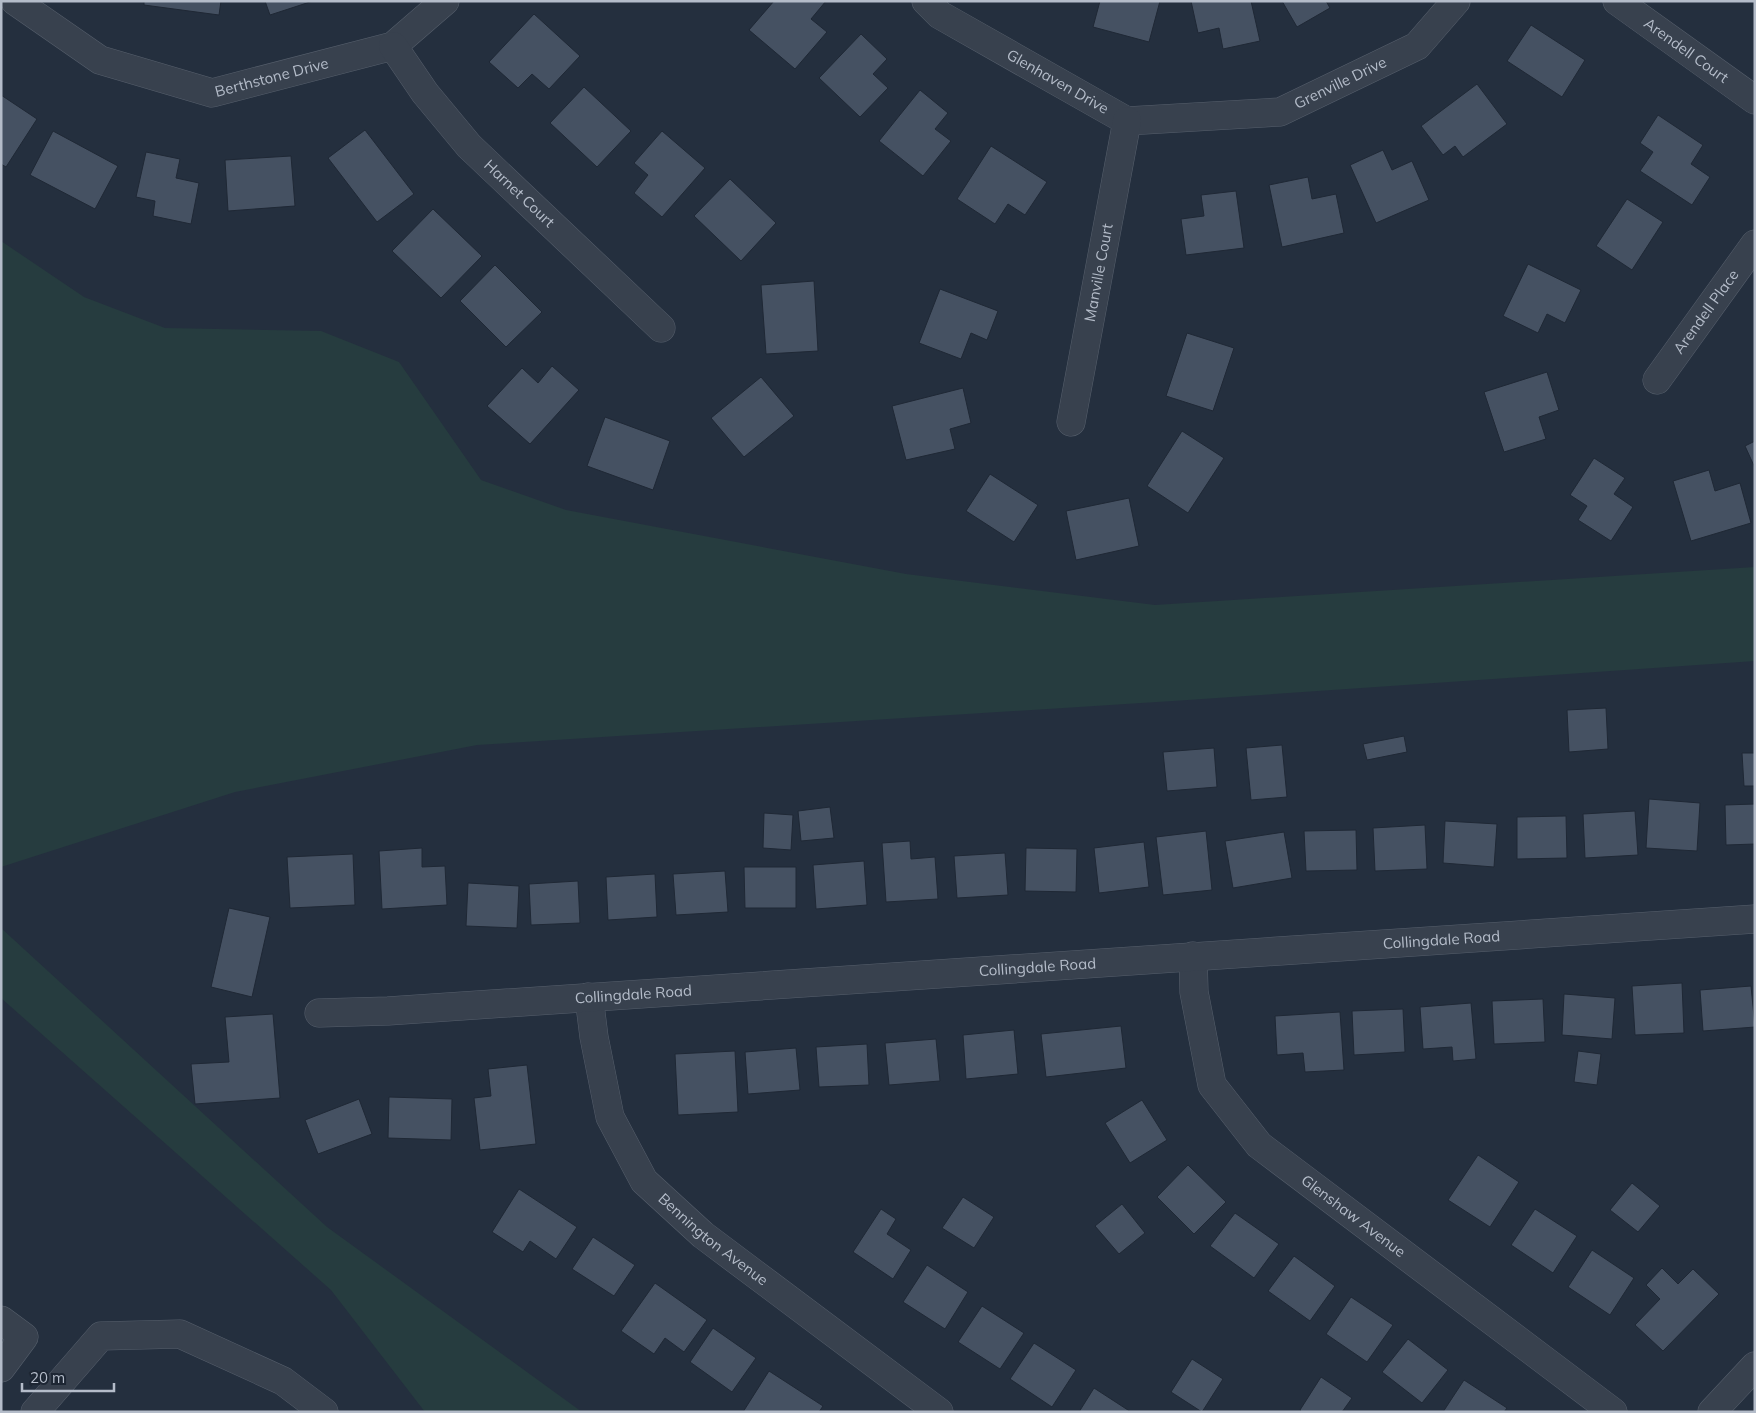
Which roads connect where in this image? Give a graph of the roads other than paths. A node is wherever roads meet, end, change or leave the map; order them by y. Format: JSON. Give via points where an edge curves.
{"nodes":[{"id":1,"x":15,"y":1,"type":"edge"},
{"id":2,"x":445,"y":1,"type":"edge"},
{"id":3,"x":926,"y":1,"type":"edge"},
{"id":4,"x":1456,"y":1,"type":"edge"},
{"id":5,"x":1617,"y":1,"type":"edge"},
{"id":6,"x":394,"y":46,"type":"junction"},
{"id":7,"x":1755,"y":100,"type":"edge"},
{"id":8,"x":1127,"y":121,"type":"junction"},
{"id":9,"x":1755,"y":244,"type":"edge"},
{"id":10,"x":661,"y":328,"type":"dead end"},
{"id":11,"x":1657,"y":380,"type":"dead end"},
{"id":12,"x":1071,"y":422,"type":"dead end"},
{"id":13,"x":1755,"y":919,"type":"edge"},
{"id":14,"x":1193,"y":956,"type":"junction"},
{"id":15,"x":589,"y":997,"type":"junction"},
{"id":16,"x":320,"y":1014,"type":"dead end"},
{"id":17,"x":1,"y":1320,"type":"edge"},
{"id":18,"x":1755,"y":1366,"type":"edge"},
{"id":19,"x":1,"y":1368,"type":"edge"},
{"id":20,"x":35,"y":1412,"type":"edge"},
{"id":21,"x":324,"y":1412,"type":"edge"},
{"id":22,"x":939,"y":1412,"type":"edge"},
{"id":23,"x":1613,"y":1412,"type":"edge"},
{"id":24,"x":1712,"y":1412,"type":"edge"}],
"edges":[{"from":1,"to":6,"type":"street","name":"Berthstone Drive","via":[[100,60],[212,93]]},
{"from":2,"to":6,"type":"street","name":"Berthstone Drive"},
{"from":3,"to":8,"type":"street","name":"Glenhaven Drive","via":[[940,15]]},
{"from":4,"to":8,"type":"street","name":"Grenville Drive","via":[[1417,46],[1280,112]]},
{"from":5,"to":7,"type":"street","name":"Arendell Court"},
{"from":6,"to":10,"type":"street","name":"Harnet Court","via":[[425,93],[469,146]]},
{"from":8,"to":12,"type":"street","name":"Manville Court"},
{"from":9,"to":11,"type":"street","name":"Arendell Place"},
{"from":13,"to":14,"type":"street","name":"Collingdale Road"},
{"from":14,"to":15,"type":"street","name":"Collingdale Road"},
{"from":14,"to":23,"type":"street","name":"Glenshaw Avenue","via":[[1194,992],[1212,1085],[1259,1145]]},
{"from":15,"to":16,"type":"street","name":"Collingdale Road"},
{"from":15,"to":22,"type":"street","name":"Bennington Avenue","via":[[610,1116],[644,1181],[703,1235]]},
{"from":17,"to":19,"type":"street","via":[[24,1337]]},
{"from":18,"to":24,"type":"street"},
{"from":20,"to":21,"type":"street","via":[[101,1336],[180,1334],[283,1381]]}]}
